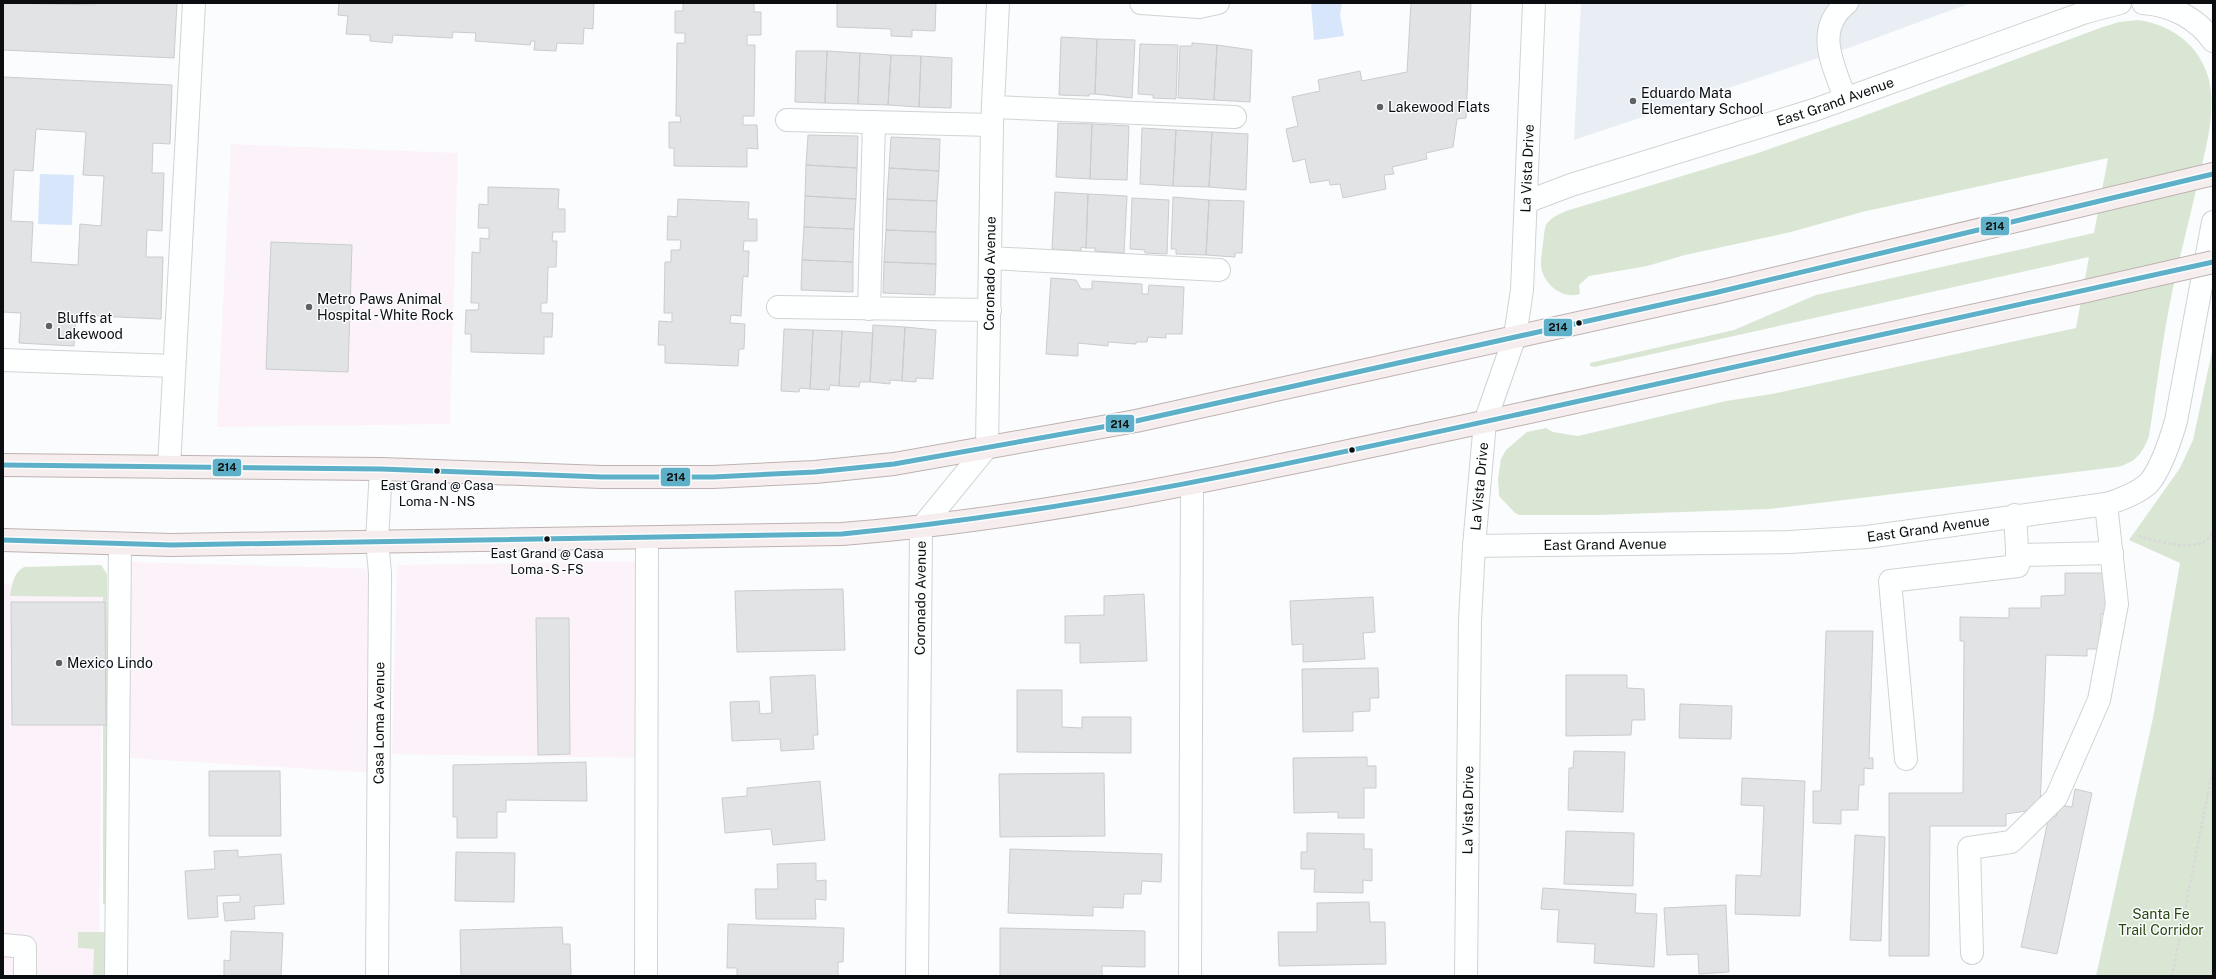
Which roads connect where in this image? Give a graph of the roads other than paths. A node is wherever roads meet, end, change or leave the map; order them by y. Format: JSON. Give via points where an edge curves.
{"nodes":[{"id":1,"x":194,"y":3,"type":"edge"},
{"id":2,"x":998,"y":3,"type":"edge"},
{"id":3,"x":1141,"y":3,"type":"edge"},
{"id":4,"x":1218,"y":3,"type":"edge"},
{"id":5,"x":1534,"y":3,"type":"edge"},
{"id":6,"x":1847,"y":3,"type":"edge"},
{"id":7,"x":2120,"y":3,"type":"edge"},
{"id":8,"x":2143,"y":3,"type":"edge"},
{"id":9,"x":2213,"y":41,"type":"edge"},
{"id":10,"x":1845,"y":98,"type":"junction"},
{"id":11,"x":993,"y":116,"type":"junction"},
{"id":12,"x":1235,"y":117,"type":"dead end"},
{"id":13,"x":787,"y":120,"type":"dead end"},
{"id":14,"x":874,"y":122,"type":"junction"},
{"id":15,"x":2213,"y":174,"type":"edge"},
{"id":16,"x":1526,"y":202,"type":"junction"},
{"id":17,"x":2213,"y":222,"type":"edge"},
{"id":18,"x":990,"y":258,"type":"junction"},
{"id":19,"x":2213,"y":262,"type":"edge"},
{"id":20,"x":1219,"y":270,"type":"dead end"},
{"id":21,"x":778,"y":307,"type":"dead end"},
{"id":22,"x":869,"y":309,"type":"junction"},
{"id":23,"x":990,"y":310,"type":"junction"},
{"id":24,"x":1515,"y":336,"type":"junction"},
{"id":25,"x":3,"y":360,"type":"edge"},
{"id":26,"x":174,"y":366,"type":"junction"},
{"id":27,"x":1484,"y":422,"type":"junction"},
{"id":28,"x":987,"y":447,"type":"junction"},
{"id":29,"x":3,"y":465,"type":"edge"},
{"id":30,"x":169,"y":467,"type":"junction"},
{"id":31,"x":381,"y":470,"type":"junction"},
{"id":32,"x":1192,"y":484,"type":"junction"},
{"id":33,"x":2106,"y":504,"type":"junction"},
{"id":34,"x":2015,"y":515,"type":"junction"},
{"id":35,"x":921,"y":528,"type":"junction"},
{"id":36,"x":647,"y":538,"type":"junction"},
{"id":37,"x":3,"y":540,"type":"edge"},
{"id":38,"x":377,"y":541,"type":"junction"},
{"id":39,"x":2110,"y":543,"type":"junction"},
{"id":40,"x":120,"y":545,"type":"junction"},
{"id":41,"x":1474,"y":546,"type":"junction"},
{"id":42,"x":2017,"y":555,"type":"junction"},
{"id":43,"x":1906,"y":759,"type":"dead end"},
{"id":44,"x":3,"y":945,"type":"edge"},
{"id":45,"x":1972,"y":953,"type":"dead end"},
{"id":46,"x":25,"y":976,"type":"edge"},
{"id":47,"x":116,"y":976,"type":"edge"},
{"id":48,"x":376,"y":976,"type":"edge"},
{"id":49,"x":646,"y":976,"type":"edge"},
{"id":50,"x":917,"y":976,"type":"edge"},
{"id":51,"x":1190,"y":976,"type":"edge"},
{"id":52,"x":1466,"y":976,"type":"edge"}],
"edges":[{"from":1,"to":26,"type":"street"},
{"from":2,"to":11,"type":"street","name":"Coronado Avenue"},
{"from":3,"to":4,"type":"street","via":[[1199,7]]},
{"from":5,"to":16,"type":"street","name":"La Vista Drive"},
{"from":6,"to":10,"type":"street","via":[[1833,19],[1828,33],[1828,47]]},
{"from":7,"to":10,"type":"street","name":"East Grand Avenue","via":[[2086,12]]},
{"from":8,"to":9,"type":"street","via":[[2168,7],[2189,17],[2207,32]]},
{"from":10,"to":16,"type":"street","name":"East Grand Avenue","via":[[1555,190]]},
{"from":11,"to":12,"type":"street"},
{"from":11,"to":14,"type":"street"},
{"from":11,"to":18,"type":"street","name":"Coronado Avenue"},
{"from":13,"to":14,"type":"street"},
{"from":14,"to":22,"type":"street"},
{"from":15,"to":24,"type":"main road","via":[[1714,293]]},
{"from":16,"to":24,"type":"street","name":"La Vista Drive","via":[[1522,290]]},
{"from":17,"to":33,"type":"street","name":"East Grand Avenue","via":[[2170,440],[2148,483],[2124,499]]},
{"from":18,"to":20,"type":"street"},
{"from":18,"to":23,"type":"street","name":"Coronado Avenue"},
{"from":19,"to":27,"type":"main road","bridge":true},
{"from":21,"to":22,"type":"street"},
{"from":22,"to":23,"type":"street"},
{"from":23,"to":28,"type":"street","name":"Coronado Avenue"},
{"from":24,"to":27,"type":"street","name":"La Vista Drive"},
{"from":24,"to":28,"type":"main road","via":[[1136,421]]},
{"from":25,"to":26,"type":"street"},
{"from":26,"to":30,"type":"street"},
{"from":27,"to":32,"type":"main road"},
{"from":27,"to":41,"type":"street","name":"La Vista Drive"},
{"from":28,"to":31,"type":"main road","via":[[894,464],[815,472],[712,477],[602,477]]},
{"from":28,"to":35,"type":"street","name":"Coronado Avenue"},
{"from":29,"to":30,"type":"main road"},
{"from":30,"to":31,"type":"main road"},
{"from":31,"to":38,"type":"street","name":"Casa Loma Avenue"},
{"from":32,"to":35,"type":"main road","via":[[1054,510]]},
{"from":32,"to":51,"type":"street"},
{"from":33,"to":34,"type":"street","name":"East Grand Avenue"},
{"from":33,"to":39,"type":"street"},
{"from":34,"to":41,"type":"street","name":"East Grand Avenue","via":[[1867,536],[1790,542]]},
{"from":34,"to":42,"type":"street"},
{"from":35,"to":36,"type":"main road","via":[[842,534]]},
{"from":35,"to":50,"type":"street","name":"Coronado Avenue"},
{"from":36,"to":38,"type":"main road"},
{"from":36,"to":49,"type":"street"},
{"from":37,"to":40,"type":"main road"},
{"from":38,"to":40,"type":"main road"},
{"from":38,"to":48,"type":"street","name":"Casa Loma Avenue","via":[[380,573]]},
{"from":39,"to":42,"type":"street"},
{"from":39,"to":45,"type":"street","via":[[2117,604],[2098,700],[2056,798],[2011,842],[1969,848]]},
{"from":40,"to":47,"type":"street"},
{"from":41,"to":52,"type":"street","name":"La Vista Drive","via":[[1470,621]]},
{"from":42,"to":43,"type":"street","via":[[2018,566],[1890,581]]},
{"from":44,"to":46,"type":"street","via":[[25,946]]}]}
